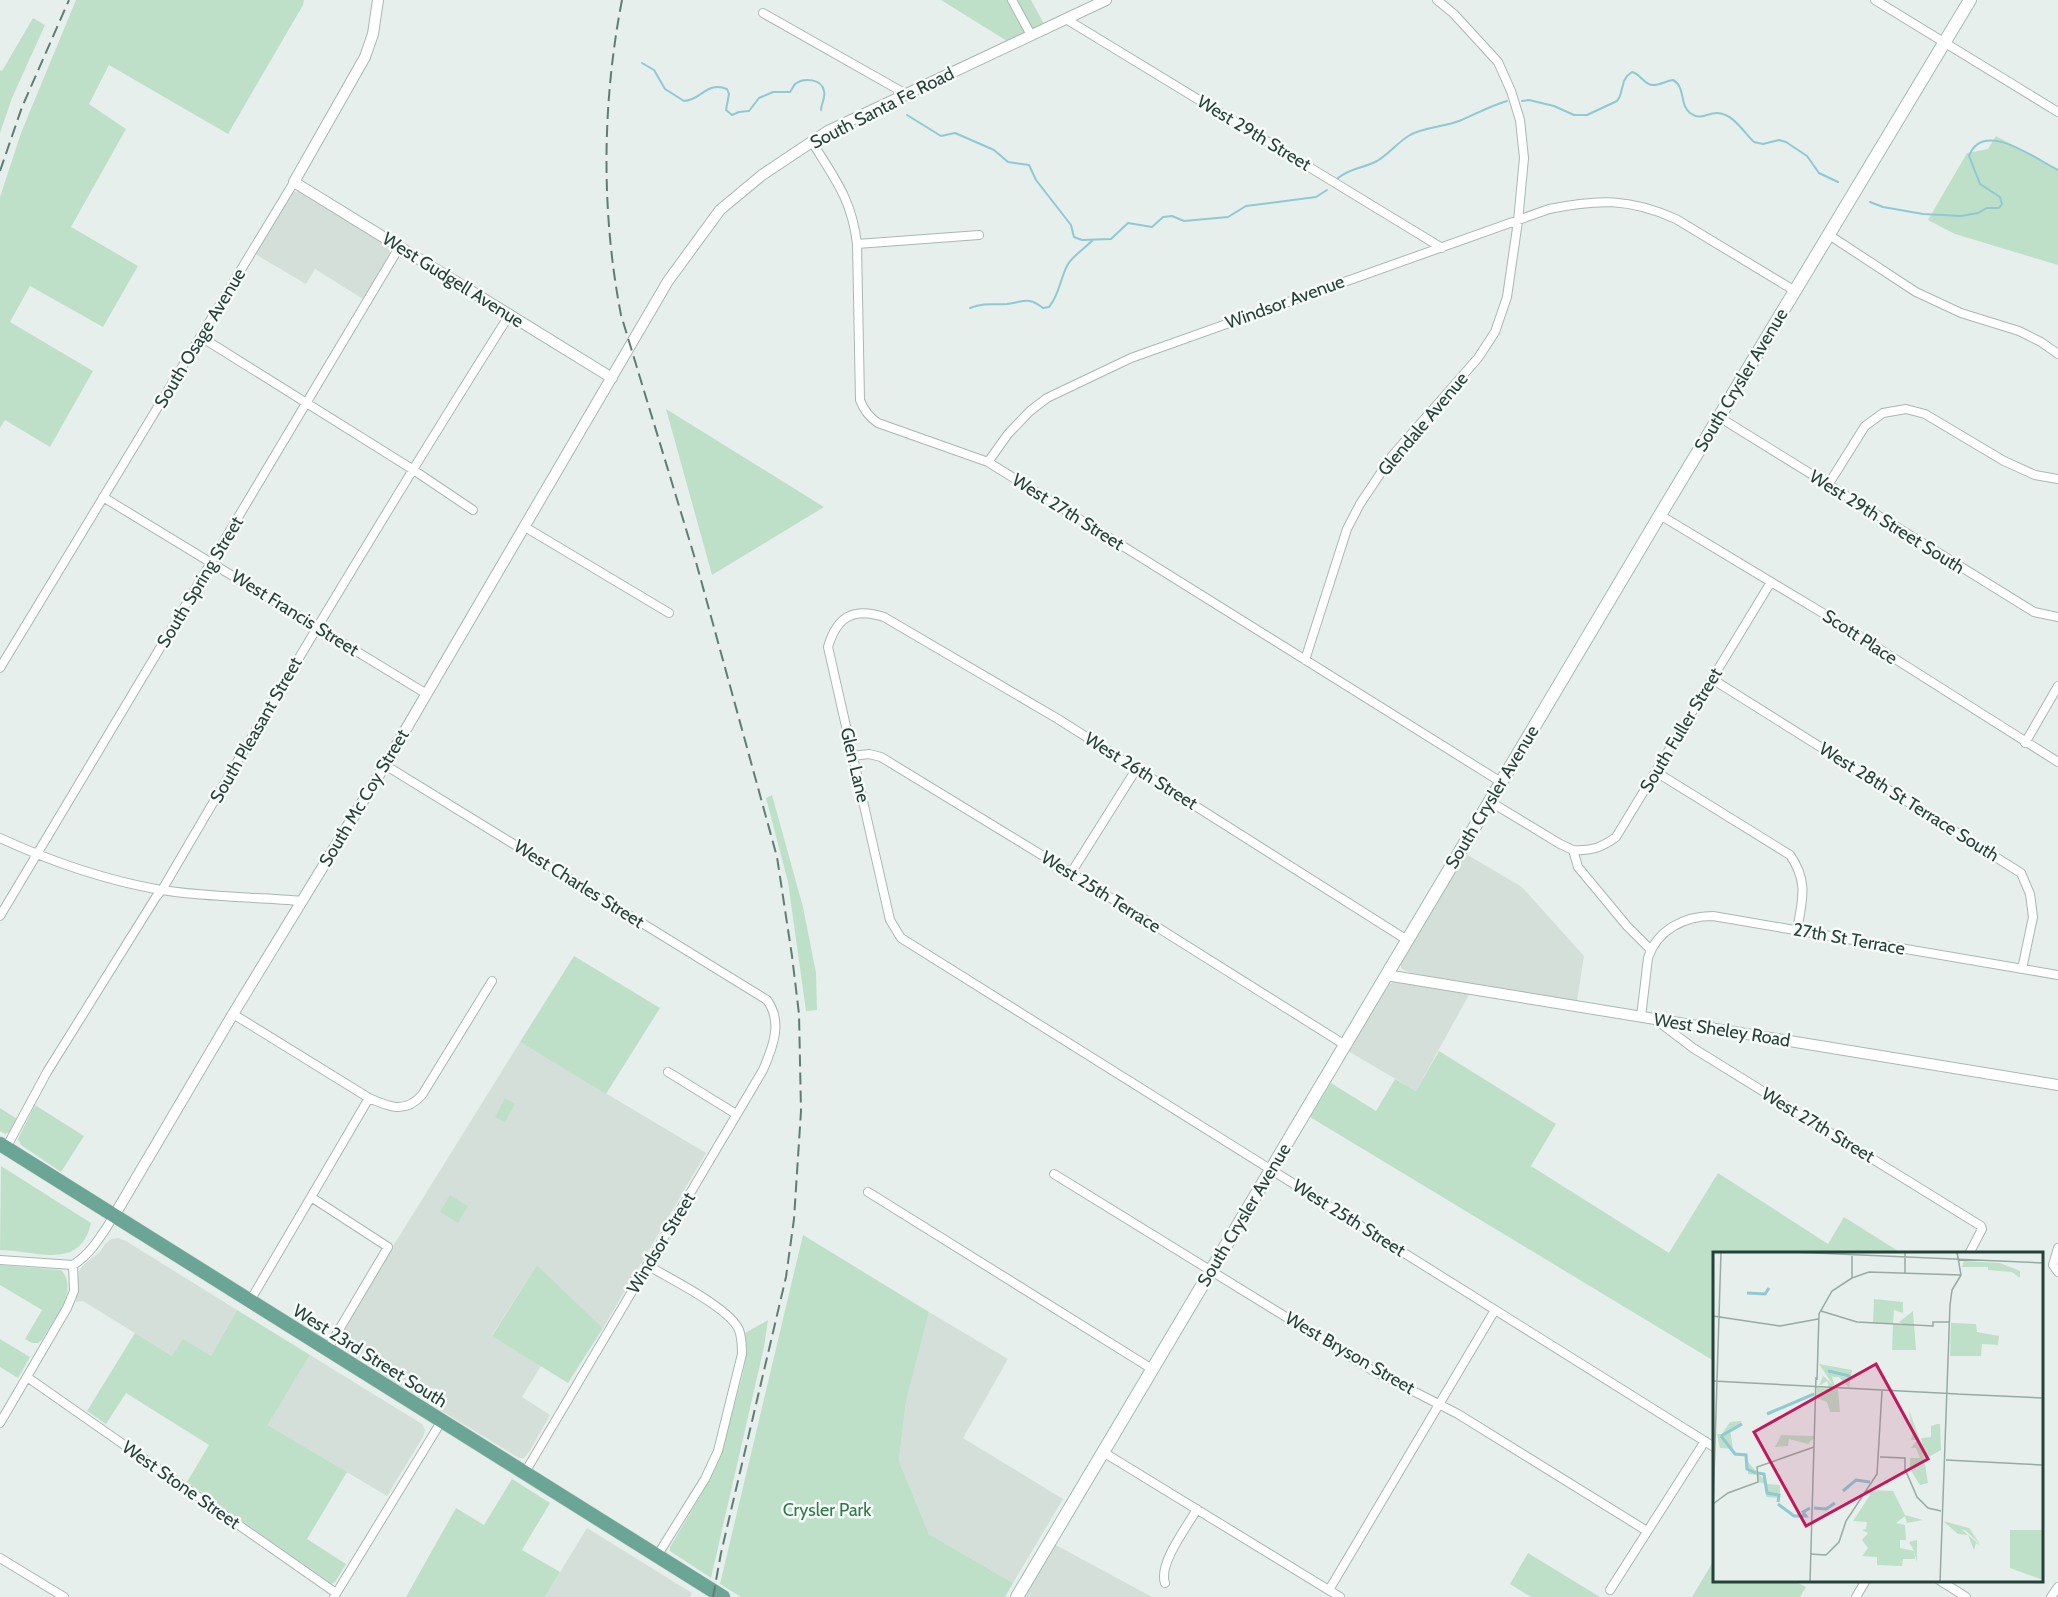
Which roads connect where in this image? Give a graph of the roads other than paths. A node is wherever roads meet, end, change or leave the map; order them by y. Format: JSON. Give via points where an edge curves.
{"nodes":[{"id":1,"x":378,"y":0,"type":"edge"},
{"id":2,"x":1012,"y":0,"type":"edge"},
{"id":3,"x":1106,"y":0,"type":"edge"},
{"id":4,"x":1437,"y":0,"type":"edge"},
{"id":5,"x":1875,"y":0,"type":"edge"},
{"id":6,"x":1970,"y":0,"type":"edge"},
{"id":7,"x":763,"y":13,"type":"dead end"},
{"id":8,"x":1066,"y":19,"type":"junction"},
{"id":9,"x":1032,"y":35,"type":"junction"},
{"id":10,"x":1945,"y":42,"type":"junction"},
{"id":11,"x":906,"y":94,"type":"junction"},
{"id":12,"x":2058,"y":112,"type":"edge"},
{"id":13,"x":812,"y":142,"type":"junction"},
{"id":14,"x":294,"y":182,"type":"junction"},
{"id":15,"x":1518,"y":221,"type":"junction"},
{"id":16,"x":979,"y":235,"type":"dead end"},
{"id":17,"x":1829,"y":235,"type":"junction"},
{"id":18,"x":857,"y":244,"type":"junction"},
{"id":19,"x":400,"y":246,"type":"junction"},
{"id":20,"x":1442,"y":248,"type":"junction"},
{"id":21,"x":1795,"y":291,"type":"junction"},
{"id":22,"x":510,"y":314,"type":"junction"},
{"id":23,"x":201,"y":337,"type":"junction"},
{"id":24,"x":2058,"y":354,"type":"edge"},
{"id":25,"x":612,"y":378,"type":"junction"},
{"id":26,"x":306,"y":404,"type":"junction"},
{"id":27,"x":1719,"y":417,"type":"junction"},
{"id":28,"x":988,"y":462,"type":"junction"},
{"id":29,"x":412,"y":469,"type":"junction"},
{"id":30,"x":2058,"y":479,"type":"edge"},
{"id":31,"x":1828,"y":485,"type":"junction"},
{"id":32,"x":103,"y":497,"type":"junction"},
{"id":33,"x":473,"y":510,"type":"dead end"},
{"id":34,"x":1660,"y":515,"type":"junction"},
{"id":35,"x":525,"y":527,"type":"junction"},
{"id":36,"x":212,"y":562,"type":"junction"},
{"id":37,"x":1771,"y":582,"type":"junction"},
{"id":38,"x":870,"y":612,"type":"joint"},
{"id":39,"x":669,"y":613,"type":"dead end"},
{"id":40,"x":2058,"y":617,"type":"edge"},
{"id":41,"x":316,"y":627,"type":"junction"},
{"id":42,"x":1305,"y":660,"type":"junction"},
{"id":43,"x":0,"y":668,"type":"edge"},
{"id":44,"x":1712,"y":679,"type":"junction"},
{"id":45,"x":2058,"y":686,"type":"edge"},
{"id":46,"x":425,"y":693,"type":"junction"},
{"id":47,"x":2025,"y":743,"type":"junction"},
{"id":48,"x":852,"y":756,"type":"junction"},
{"id":49,"x":2058,"y":762,"type":"edge"},
{"id":50,"x":385,"y":765,"type":"junction"},
{"id":51,"x":1137,"y":768,"type":"junction"},
{"id":52,"x":1656,"y":772,"type":"junction"},
{"id":53,"x":1501,"y":782,"type":"junction"},
{"id":54,"x":1489,"y":801,"type":"junction"},
{"id":55,"x":0,"y":838,"type":"edge"},
{"id":56,"x":1573,"y":850,"type":"junction"},
{"id":57,"x":37,"y":855,"type":"junction"},
{"id":58,"x":1071,"y":873,"type":"junction"},
{"id":59,"x":162,"y":890,"type":"junction"},
{"id":60,"x":302,"y":901,"type":"junction"},
{"id":61,"x":0,"y":916,"type":"edge"},
{"id":62,"x":1797,"y":930,"type":"junction"},
{"id":63,"x":901,"y":938,"type":"joint"},
{"id":64,"x":1407,"y":940,"type":"junction"},
{"id":65,"x":1650,"y":950,"type":"junction"},
{"id":66,"x":2022,"y":969,"type":"junction"},
{"id":67,"x":1386,"y":975,"type":"junction"},
{"id":68,"x":2058,"y":975,"type":"edge"},
{"id":69,"x":492,"y":981,"type":"dead end"},
{"id":70,"x":771,"y":1005,"type":"joint"},
{"id":71,"x":233,"y":1014,"type":"junction"},
{"id":72,"x":1641,"y":1017,"type":"junction"},
{"id":73,"x":1654,"y":1019,"type":"junction"},
{"id":74,"x":1345,"y":1045,"type":"junction"},
{"id":75,"x":669,"y":1072,"type":"dead end"},
{"id":76,"x":2058,"y":1085,"type":"edge"},
{"id":77,"x":369,"y":1098,"type":"junction"},
{"id":78,"x":736,"y":1114,"type":"junction"},
{"id":79,"x":3,"y":1146,"type":"edge"},
{"id":80,"x":1272,"y":1169,"type":"junction"},
{"id":81,"x":1054,"y":1174,"type":"dead end"},
{"id":82,"x":868,"y":1192,"type":"dead end"},
{"id":83,"x":311,"y":1197,"type":"junction"},
{"id":84,"x":114,"y":1216,"type":"junction"},
{"id":85,"x":2058,"y":1248,"type":"edge"},
{"id":86,"x":1970,"y":1252,"type":"edge"},
{"id":87,"x":0,"y":1260,"type":"edge"},
{"id":88,"x":73,"y":1265,"type":"junction"},
{"id":89,"x":647,"y":1265,"type":"junction"},
{"id":90,"x":2055,"y":1268,"type":"edge"},
{"id":91,"x":1212,"y":1270,"type":"junction"},
{"id":92,"x":250,"y":1301,"type":"junction"},
{"id":93,"x":1495,"y":1310,"type":"junction"},
{"id":94,"x":327,"y":1350,"type":"junction"},
{"id":95,"x":1152,"y":1369,"type":"junction"},
{"id":96,"x":27,"y":1377,"type":"junction"},
{"id":97,"x":1439,"y":1404,"type":"junction"},
{"id":98,"x":441,"y":1422,"type":"junction"},
{"id":99,"x":0,"y":1423,"type":"edge"},
{"id":100,"x":1705,"y":1441,"type":"junction"},
{"id":101,"x":1713,"y":1446,"type":"edge"},
{"id":102,"x":1103,"y":1452,"type":"junction"},
{"id":103,"x":524,"y":1474,"type":"junction"},
{"id":104,"x":1197,"y":1509,"type":"junction"},
{"id":105,"x":1647,"y":1531,"type":"junction"},
{"id":106,"x":657,"y":1556,"type":"junction"},
{"id":107,"x":0,"y":1558,"type":"edge"},
{"id":108,"x":1865,"y":1582,"type":"edge"},
{"id":109,"x":1941,"y":1582,"type":"edge"},
{"id":110,"x":1165,"y":1583,"type":"dead end"},
{"id":111,"x":2058,"y":1587,"type":"edge"},
{"id":112,"x":1329,"y":1590,"type":"junction"},
{"id":113,"x":1610,"y":1590,"type":"dead end"},
{"id":114,"x":51,"y":1594,"type":"edge"},
{"id":115,"x":335,"y":1595,"type":"edge"},
{"id":116,"x":64,"y":1597,"type":"edge"},
{"id":117,"x":723,"y":1597,"type":"edge"},
{"id":118,"x":1017,"y":1597,"type":"edge"},
{"id":119,"x":1340,"y":1597,"type":"edge"},
{"id":120,"x":1856,"y":1597,"type":"edge"},
{"id":121,"x":1966,"y":1597,"type":"edge"},
{"id":122,"x":2051,"y":1597,"type":"edge"}],
"edges":[{"from":1,"to":14,"type":"street","name":"South Osage Avenue","via":[[365,57]]},
{"from":2,"to":9,"type":"street"},
{"from":3,"to":8,"type":"street","name":"South Santa Fe Road"},
{"from":4,"to":15,"type":"street","name":"Glendale Avenue","via":[[1498,62],[1511,91],[1520,120],[1524,158]]},
{"from":5,"to":10,"type":"street"},
{"from":6,"to":10,"type":"main road","name":"South Crysler Avenue"},
{"from":7,"to":11,"type":"street"},
{"from":8,"to":9,"type":"street","name":"South Santa Fe Road"},
{"from":8,"to":20,"type":"street","name":"West 29th Street"},
{"from":9,"to":11,"type":"street","name":"South Santa Fe Road"},
{"from":10,"to":12,"type":"street"},
{"from":10,"to":17,"type":"main road","name":"South Crysler Avenue"},
{"from":11,"to":13,"type":"street","name":"South Santa Fe Road"},
{"from":13,"to":18,"type":"street","name":"West 27th Street","via":[[848,200]]},
{"from":13,"to":25,"type":"street","name":"South Santa Fe Road","via":[[762,175],[720,210],[668,281]]},
{"from":14,"to":19,"type":"street","name":"West Gudgell Avenue"},
{"from":14,"to":23,"type":"street","name":"South Osage Avenue"},
{"from":15,"to":20,"type":"street","name":"Windsor Avenue"},
{"from":15,"to":21,"type":"street","name":"Windsor Avenue","via":[[1578,203],[1637,204],[1676,219]]},
{"from":15,"to":42,"type":"street","name":"Glendale Avenue","via":[[1507,297],[1495,332],[1478,358],[1392,456],[1360,504],[1347,529]]},
{"from":16,"to":18,"type":"street"},
{"from":17,"to":21,"type":"main road","name":"South Crysler Avenue"},
{"from":17,"to":24,"type":"street","via":[[1916,292],[1961,313],[2019,331]]},
{"from":18,"to":28,"type":"street","name":"West 27th Street","via":[[860,400],[864,410],[878,423]]},
{"from":19,"to":22,"type":"street","name":"West Gudgell Avenue"},
{"from":19,"to":26,"type":"street","name":"South Spring Street"},
{"from":20,"to":28,"type":"street","name":"Windsor Avenue","via":[[1283,302],[1091,376],[1030,411]]},
{"from":21,"to":27,"type":"main road","name":"South Crysler Avenue"},
{"from":22,"to":25,"type":"street","name":"West Gudgell Avenue"},
{"from":22,"to":29,"type":"street","name":"South Pleasant Street"},
{"from":23,"to":26,"type":"street"},
{"from":23,"to":32,"type":"street","name":"South Osage Avenue"},
{"from":25,"to":35,"type":"street","name":"South Mc Coy Street"},
{"from":26,"to":29,"type":"street"},
{"from":26,"to":36,"type":"street","name":"South Spring Street"},
{"from":27,"to":31,"type":"street","name":"West 29th Street South"},
{"from":27,"to":34,"type":"main road","name":"South Crysler Avenue"},
{"from":28,"to":42,"type":"street","name":"West 27th Street"},
{"from":29,"to":33,"type":"street"},
{"from":29,"to":41,"type":"street","name":"South Pleasant Street"},
{"from":30,"to":31,"type":"street","via":[[2035,475],[2004,461],[1925,414],[1906,410],[1883,413],[1865,426]]},
{"from":31,"to":40,"type":"street","name":"West 29th Street South","via":[[2034,612]]},
{"from":32,"to":36,"type":"street","name":"West Francis Street"},
{"from":32,"to":43,"type":"street","name":"South Osage Avenue"},
{"from":34,"to":37,"type":"street","name":"Scott Place"},
{"from":34,"to":53,"type":"main road","name":"South Crysler Avenue"},
{"from":35,"to":39,"type":"street"},
{"from":35,"to":46,"type":"street","name":"South Mc Coy Street"},
{"from":36,"to":41,"type":"street","name":"West Francis Street"},
{"from":36,"to":57,"type":"street","name":"South Spring Street"},
{"from":37,"to":44,"type":"street","name":"South Fuller Street"},
{"from":37,"to":47,"type":"street","name":"Scott Place"},
{"from":38,"to":48,"type":"street","name":"Glen Lane","via":[[856,613],[841,621],[828,647]]},
{"from":38,"to":51,"type":"street","name":"West 26th Street","via":[[885,616]]},
{"from":41,"to":46,"type":"street","name":"West Francis Street"},
{"from":41,"to":59,"type":"street","name":"South Pleasant Street"},
{"from":42,"to":53,"type":"street","name":"West 27th Street"},
{"from":44,"to":52,"type":"street","name":"South Fuller Street"},
{"from":44,"to":66,"type":"street","name":"West 28th St Terrace South","via":[[2021,873],[2030,894],[2033,917]]},
{"from":45,"to":47,"type":"street"},
{"from":46,"to":50,"type":"street","name":"South Mc Coy Street"},
{"from":47,"to":49,"type":"street","name":"Scott Place"},
{"from":48,"to":58,"type":"street","name":"West 25th Terrace","via":[[881,757]]},
{"from":48,"to":63,"type":"street","name":"Glen Lane","via":[[890,920]]},
{"from":50,"to":60,"type":"street","name":"South Mc Coy Street"},
{"from":50,"to":70,"type":"street","name":"West Charles Street"},
{"from":51,"to":58,"type":"street"},
{"from":51,"to":64,"type":"street","name":"West 26th Street"},
{"from":52,"to":56,"type":"street","name":"South Fuller Street","via":[[1616,837],[1588,851]]},
{"from":52,"to":62,"type":"street","via":[[1790,855],[1803,883]]},
{"from":53,"to":54,"type":"main road","name":"South Crysler Avenue"},
{"from":54,"to":56,"type":"street"},
{"from":54,"to":64,"type":"main road","name":"South Crysler Avenue"},
{"from":55,"to":57,"type":"street"},
{"from":56,"to":65,"type":"street","via":[[1578,867]]},
{"from":57,"to":59,"type":"street","via":[[99,877]]},
{"from":57,"to":61,"type":"street","name":"South Spring Street"},
{"from":58,"to":74,"type":"street","name":"West 25th Terrace"},
{"from":59,"to":60,"type":"street"},
{"from":59,"to":79,"type":"street","name":"South Pleasant Street"},
{"from":60,"to":71,"type":"street","name":"South Mc Coy Street"},
{"from":62,"to":65,"type":"street","name":"27th St Terrace","via":[[1698,916],[1673,925]]},
{"from":62,"to":66,"type":"street","name":"27th St Terrace"},
{"from":63,"to":80,"type":"street","name":"West 25th Street"},
{"from":64,"to":67,"type":"main road","name":"South Crysler Avenue"},
{"from":65,"to":72,"type":"street"},
{"from":66,"to":68,"type":"street","name":"27th St Terrace"},
{"from":67,"to":72,"type":"street","name":"West Sheley Road"},
{"from":67,"to":74,"type":"main road","name":"South Crysler Avenue"},
{"from":69,"to":77,"type":"street","via":[[415,1102],[397,1108]]},
{"from":70,"to":78,"type":"street","name":"Windsor Street","via":[[775,1015],[773,1048]]},
{"from":71,"to":77,"type":"street"},
{"from":71,"to":84,"type":"street","name":"South Mc Coy Street"},
{"from":72,"to":73,"type":"street","name":"West Sheley Road"},
{"from":73,"to":76,"type":"street","name":"West Sheley Road"},
{"from":73,"to":86,"type":"street","name":"West 27th Street","via":[[1692,1048],[1981,1226]]},
{"from":74,"to":80,"type":"main road","name":"South Crysler Avenue"},
{"from":75,"to":78,"type":"street"},
{"from":77,"to":83,"type":"street"},
{"from":78,"to":89,"type":"street","name":"Windsor Street"},
{"from":79,"to":84,"type":"main road","name":"West 23rd Street South"},
{"from":80,"to":91,"type":"main road","name":"South Crysler Avenue"},
{"from":80,"to":93,"type":"street","name":"West 25th Street"},
{"from":81,"to":91,"type":"street","name":"West Bryson Street"},
{"from":82,"to":95,"type":"street"},
{"from":83,"to":92,"type":"street"},
{"from":83,"to":94,"type":"street","via":[[388,1247]]},
{"from":84,"to":88,"type":"street","via":[[93,1249]]},
{"from":84,"to":92,"type":"main road","name":"West 23rd Street South"},
{"from":85,"to":90,"type":"street"},
{"from":87,"to":88,"type":"street"},
{"from":88,"to":96,"type":"street","via":[[74,1291]]},
{"from":89,"to":103,"type":"street","name":"Windsor Street"},
{"from":89,"to":106,"type":"street","via":[[727,1313],[739,1329],[742,1346],[719,1448],[705,1479]]},
{"from":91,"to":95,"type":"main road","name":"South Crysler Avenue"},
{"from":91,"to":97,"type":"street","name":"West Bryson Street","via":[[1372,1370]]},
{"from":92,"to":94,"type":"main road","name":"West 23rd Street South"},
{"from":93,"to":97,"type":"street"},
{"from":93,"to":100,"type":"street","name":"West 25th Street"},
{"from":94,"to":98,"type":"main road","name":"West 23rd Street South"},
{"from":95,"to":102,"type":"main road","name":"South Crysler Avenue"},
{"from":96,"to":99,"type":"street"},
{"from":96,"to":115,"type":"street","name":"West Stone Street"},
{"from":97,"to":105,"type":"street","name":"West Bryson Street"},
{"from":97,"to":112,"type":"street"},
{"from":98,"to":103,"type":"main road","name":"West 23rd Street South"},
{"from":98,"to":115,"type":"street"},
{"from":100,"to":101,"type":"street","name":"West 25th Street"},
{"from":100,"to":105,"type":"street"},
{"from":102,"to":104,"type":"street"},
{"from":102,"to":118,"type":"main road","name":"South Crysler Avenue"},
{"from":103,"to":106,"type":"main road","name":"West 23rd Street South"},
{"from":104,"to":110,"type":"street","via":[[1165,1565]]},
{"from":104,"to":112,"type":"street"},
{"from":105,"to":113,"type":"street"},
{"from":106,"to":117,"type":"main road","name":"West 23rd Street South"},
{"from":107,"to":114,"type":"street"},
{"from":108,"to":120,"type":"street"},
{"from":109,"to":121,"type":"street"},
{"from":111,"to":122,"type":"street"},
{"from":112,"to":119,"type":"street"},
{"from":114,"to":116,"type":"street"}]}
